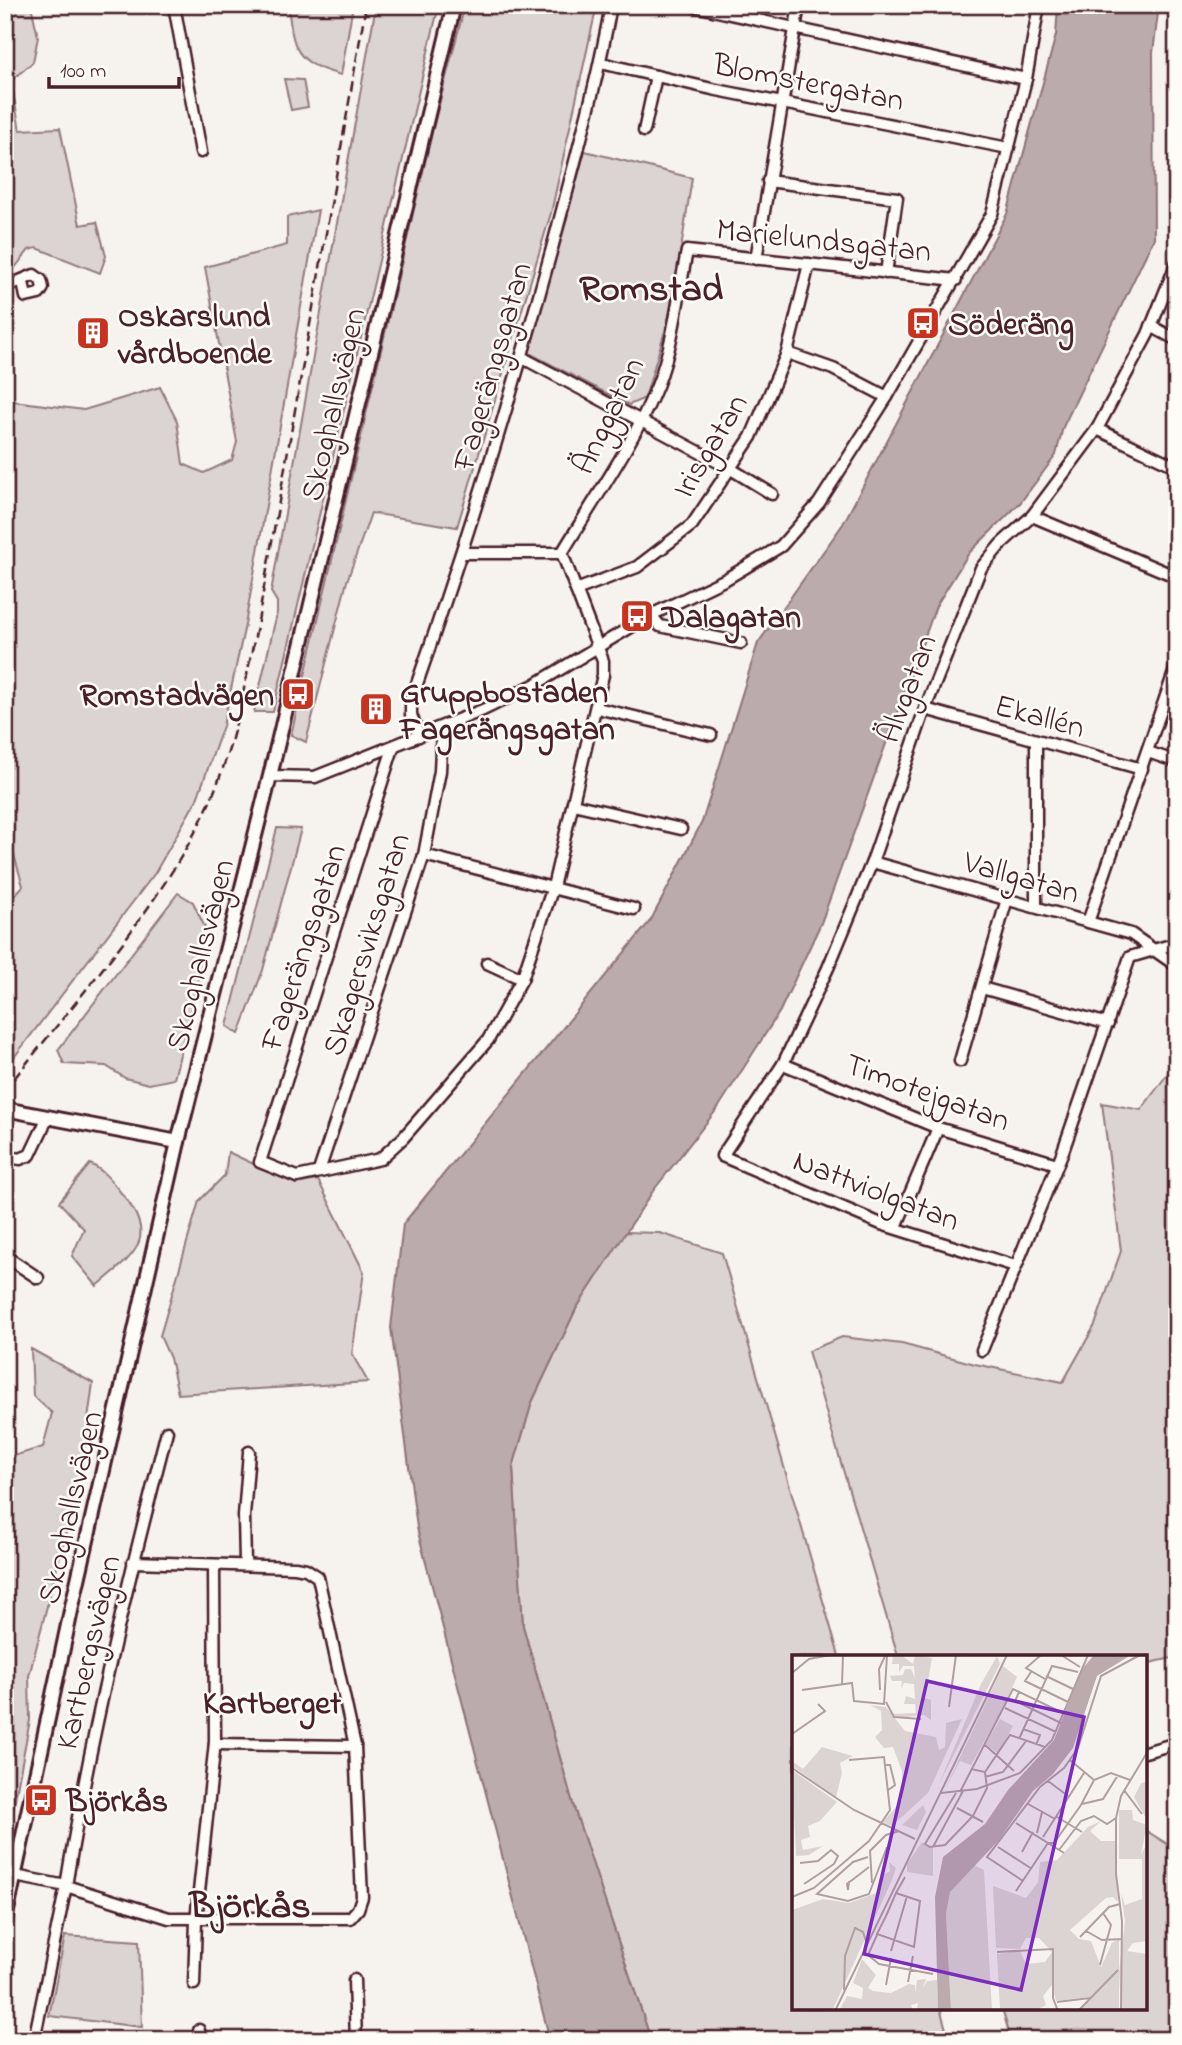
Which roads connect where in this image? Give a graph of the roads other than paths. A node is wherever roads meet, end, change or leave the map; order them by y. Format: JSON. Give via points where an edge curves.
{"nodes":[{"id":1,"x":174,"y":5,"type":"edge"},
{"id":2,"x":454,"y":5,"type":"edge"},
{"id":3,"x":611,"y":5,"type":"edge"},
{"id":4,"x":690,"y":5,"type":"edge"},
{"id":5,"x":799,"y":5,"type":"edge"},
{"id":6,"x":1039,"y":5,"type":"edge"},
{"id":7,"x":794,"y":29,"type":"junction"},
{"id":8,"x":601,"y":62,"type":"junction"},
{"id":9,"x":656,"y":76,"type":"junction"},
{"id":10,"x":1026,"y":79,"type":"junction"},
{"id":11,"x":785,"y":102,"type":"junction"},
{"id":12,"x":644,"y":131,"type":"dead end"},
{"id":13,"x":1008,"y":148,"type":"junction"},
{"id":14,"x":201,"y":152,"type":"dead end"},
{"id":15,"x":768,"y":181,"type":"junction"},
{"id":16,"x":687,"y":251,"type":"joint"},
{"id":17,"x":756,"y":258,"type":"junction"},
{"id":18,"x":1177,"y":262,"type":"edge"},
{"id":19,"x":809,"y":264,"type":"junction"},
{"id":20,"x":886,"y":273,"type":"junction"},
{"id":21,"x":956,"y":280,"type":"junction"},
{"id":22,"x":23,"y":282,"type":"dead end"},
{"id":23,"x":5,"y":287,"type":"edge"},
{"id":24,"x":1151,"y":327,"type":"junction"},
{"id":25,"x":1177,"y":340,"type":"edge"},
{"id":26,"x":787,"y":354,"type":"junction"},
{"id":27,"x":523,"y":358,"type":"junction"},
{"id":28,"x":887,"y":397,"type":"junction"},
{"id":29,"x":640,"y":423,"type":"junction"},
{"id":30,"x":1097,"y":429,"type":"junction"},
{"id":31,"x":1177,"y":467,"type":"edge"},
{"id":32,"x":731,"y":469,"type":"junction"},
{"id":33,"x":772,"y":494,"type":"dead end"},
{"id":34,"x":1032,"y":516,"type":"junction"},
{"id":35,"x":463,"y":553,"type":"junction"},
{"id":36,"x":562,"y":553,"type":"junction"},
{"id":37,"x":1177,"y":577,"type":"edge"},
{"id":38,"x":576,"y":590,"type":"junction"},
{"id":39,"x":651,"y":615,"type":"junction"},
{"id":40,"x":741,"y":643,"type":"dead end"},
{"id":41,"x":596,"y":647,"type":"junction"},
{"id":42,"x":1177,"y":664,"type":"edge"},
{"id":43,"x":597,"y":708,"type":"junction"},
{"id":44,"x":925,"y":709,"type":"junction"},
{"id":45,"x":442,"y":727,"type":"junction"},
{"id":46,"x":419,"y":736,"type":"junction"},
{"id":47,"x":711,"y":736,"type":"dead end"},
{"id":48,"x":1036,"y":742,"type":"junction"},
{"id":49,"x":393,"y":748,"type":"junction"},
{"id":50,"x":1147,"y":752,"type":"junction"},
{"id":51,"x":1177,"y":762,"type":"edge"},
{"id":52,"x":1142,"y":769,"type":"junction"},
{"id":53,"x":270,"y":776,"type":"junction"},
{"id":54,"x":573,"y":804,"type":"junction"},
{"id":55,"x":681,"y":829,"type":"dead end"},
{"id":56,"x":424,"y":855,"type":"junction"},
{"id":57,"x":872,"y":862,"type":"junction"},
{"id":58,"x":553,"y":887,"type":"junction"},
{"id":59,"x":1007,"y":899,"type":"junction"},
{"id":60,"x":1036,"y":906,"type":"junction"},
{"id":61,"x":634,"y":909,"type":"dead end"},
{"id":62,"x":1088,"y":922,"type":"junction"},
{"id":63,"x":1177,"y":938,"type":"edge"},
{"id":64,"x":1154,"y":950,"type":"junction"},
{"id":65,"x":488,"y":963,"type":"dead end"},
{"id":66,"x":1177,"y":966,"type":"edge"},
{"id":67,"x":522,"y":979,"type":"junction"},
{"id":68,"x":982,"y":988,"type":"junction"},
{"id":69,"x":1108,"y":1024,"type":"junction"},
{"id":70,"x":960,"y":1061,"type":"dead end"},
{"id":71,"x":783,"y":1064,"type":"junction"},
{"id":72,"x":5,"y":1109,"type":"edge"},
{"id":73,"x":48,"y":1117,"type":"junction"},
{"id":74,"x":939,"y":1128,"type":"junction"},
{"id":75,"x":178,"y":1142,"type":"junction"},
{"id":76,"x":5,"y":1156,"type":"edge"},
{"id":77,"x":723,"y":1156,"type":"joint"},
{"id":78,"x":1057,"y":1164,"type":"junction"},
{"id":79,"x":319,"y":1171,"type":"junction"},
{"id":80,"x":896,"y":1227,"type":"junction"},
{"id":81,"x":5,"y":1256,"type":"edge"},
{"id":82,"x":1013,"y":1270,"type":"junction"},
{"id":83,"x":37,"y":1278,"type":"dead end"},
{"id":84,"x":982,"y":1350,"type":"dead end"},
{"id":85,"x":167,"y":1431,"type":"dead end"},
{"id":86,"x":248,"y":1452,"type":"dead end"},
{"id":87,"x":133,"y":1562,"type":"junction"},
{"id":88,"x":245,"y":1564,"type":"junction"},
{"id":89,"x":214,"y":1565,"type":"junction"},
{"id":90,"x":1177,"y":1743,"type":"edge"},
{"id":91,"x":215,"y":1744,"type":"junction"},
{"id":92,"x":355,"y":1745,"type":"junction"},
{"id":93,"x":1147,"y":1751,"type":"edge"},
{"id":94,"x":15,"y":1876,"type":"junction"},
{"id":95,"x":66,"y":1886,"type":"junction"},
{"id":96,"x":5,"y":1920,"type":"edge"},
{"id":97,"x":196,"y":1920,"type":"junction"},
{"id":98,"x":354,"y":1980,"type":"dead end"},
{"id":99,"x":194,"y":1984,"type":"dead end"},
{"id":100,"x":34,"y":2040,"type":"edge"},
{"id":101,"x":356,"y":2040,"type":"edge"}],
"edges":[{"from":1,"to":14,"type":"street"},
{"from":2,"to":53,"type":"main road","name":"Skoghallsvägen"},
{"from":3,"to":8,"type":"street","name":"Fagerängsgatan"},
{"from":4,"to":7,"type":"street"},
{"from":5,"to":7,"type":"street"},
{"from":6,"to":10,"type":"street"},
{"from":7,"to":10,"type":"street"},
{"from":7,"to":11,"type":"street"},
{"from":8,"to":9,"type":"street","name":"Blomstergatan"},
{"from":8,"to":27,"type":"street","name":"Fagerängsgatan"},
{"from":9,"to":11,"type":"street","name":"Blomstergatan"},
{"from":9,"to":12,"type":"street"},
{"from":10,"to":13,"type":"street"},
{"from":11,"to":13,"type":"street","name":"Blomstergatan"},
{"from":11,"to":15,"type":"street"},
{"from":13,"to":21,"type":"street","via":[[992,214]]},
{"from":15,"to":17,"type":"street"},
{"from":15,"to":20,"type":"street","via":[[897,198]]},
{"from":16,"to":17,"type":"street","name":"Marielundsgatan"},
{"from":16,"to":29,"type":"street","name":"Änggatan","via":[[673,329],[658,383]]},
{"from":17,"to":19,"type":"street","name":"Marielundsgatan"},
{"from":18,"to":24,"type":"street","name":"Älvgatan"},
{"from":19,"to":20,"type":"street","name":"Marielundsgatan"},
{"from":19,"to":26,"type":"street","name":"Irisgatan"},
{"from":20,"to":21,"type":"street","name":"Marielundsgatan"},
{"from":21,"to":28,"type":"street"},
{"from":22,"to":23,"type":"street"},
{"from":24,"to":25,"type":"street"},
{"from":24,"to":30,"type":"street","name":"Älvgatan"},
{"from":26,"to":28,"type":"street","via":[[833,369]]},
{"from":26,"to":32,"type":"street","name":"Irisgatan","via":[[751,437]]},
{"from":27,"to":29,"type":"street"},
{"from":27,"to":35,"type":"street","name":"Fagerängsgatan"},
{"from":28,"to":39,"type":"street","via":[[819,503],[781,545],[726,579]]},
{"from":29,"to":32,"type":"street"},
{"from":29,"to":36,"type":"street","name":"Änggatan"},
{"from":30,"to":31,"type":"street"},
{"from":30,"to":34,"type":"street","name":"Älvgatan"},
{"from":32,"to":33,"type":"street"},
{"from":32,"to":38,"type":"street","name":"Irisgatan","via":[[692,525],[637,567]]},
{"from":34,"to":37,"type":"street"},
{"from":34,"to":44,"type":"street","name":"Älvgatan","via":[[981,568]]},
{"from":35,"to":36,"type":"street"},
{"from":35,"to":46,"type":"street","name":"Fagerängsgatan","via":[[411,701]]},
{"from":36,"to":38,"type":"street"},
{"from":38,"to":41,"type":"street"},
{"from":39,"to":40,"type":"street","via":[[660,626]]},
{"from":39,"to":41,"type":"street"},
{"from":41,"to":43,"type":"street","via":[[603,661]]},
{"from":41,"to":45,"type":"street","via":[[534,685]]},
{"from":42,"to":50,"type":"street"},
{"from":43,"to":47,"type":"street"},
{"from":43,"to":54,"type":"street"},
{"from":44,"to":48,"type":"street","name":"Ekallén"},
{"from":44,"to":57,"type":"street","name":"Älvgatan"},
{"from":45,"to":46,"type":"street"},
{"from":45,"to":56,"type":"street","name":"Skagersviksgatan","via":[[440,771]]},
{"from":46,"to":49,"type":"street"},
{"from":48,"to":52,"type":"street","name":"Ekallén"},
{"from":48,"to":60,"type":"street"},
{"from":49,"to":53,"type":"street","via":[[315,778]]},
{"from":49,"to":79,"type":"street","name":"Fagerängsgatan","via":[[260,1163],[297,1177]]},
{"from":50,"to":51,"type":"street"},
{"from":50,"to":52,"type":"street"},
{"from":52,"to":62,"type":"street"},
{"from":53,"to":75,"type":"main road","name":"Skoghallsvägen"},
{"from":54,"to":55,"type":"street"},
{"from":54,"to":58,"type":"street"},
{"from":56,"to":58,"type":"street"},
{"from":56,"to":79,"type":"street","name":"Skagersviksgatan"},
{"from":57,"to":59,"type":"street","name":"Vallgatan"},
{"from":57,"to":71,"type":"street","name":"Älvgatan"},
{"from":58,"to":61,"type":"street"},
{"from":58,"to":67,"type":"street"},
{"from":59,"to":60,"type":"street","name":"Vallgatan"},
{"from":59,"to":68,"type":"street"},
{"from":60,"to":62,"type":"street","name":"Vallgatan"},
{"from":62,"to":64,"type":"street","name":"Vallgatan","via":[[1131,934]]},
{"from":63,"to":64,"type":"street","via":[[1174,944]]},
{"from":64,"to":66,"type":"street","name":"Vallgatan"},
{"from":64,"to":69,"type":"street","via":[[1130,957]]},
{"from":65,"to":67,"type":"street"},
{"from":67,"to":79,"type":"street","via":[[488,1040],[403,1138],[380,1159]]},
{"from":68,"to":69,"type":"street"},
{"from":68,"to":70,"type":"street"},
{"from":69,"to":78,"type":"street"},
{"from":71,"to":74,"type":"street","name":"Timotejgatan"},
{"from":71,"to":77,"type":"street","name":"Älvgatan"},
{"from":72,"to":73,"type":"main road"},
{"from":73,"to":75,"type":"main road"},
{"from":73,"to":76,"type":"street","via":[[30,1154],[20,1159]]},
{"from":74,"to":78,"type":"street","name":"Timotejgatan"},
{"from":74,"to":80,"type":"street"},
{"from":75,"to":94,"type":"main road","name":"Skoghallsvägen"},
{"from":77,"to":80,"type":"street","name":"Nattviolgatan"},
{"from":78,"to":82,"type":"street"},
{"from":80,"to":82,"type":"street","name":"Nattviolgatan"},
{"from":81,"to":83,"type":"street"},
{"from":82,"to":84,"type":"street"},
{"from":85,"to":87,"type":"street","name":"Kartbergsvägen"},
{"from":86,"to":88,"type":"street"},
{"from":87,"to":89,"type":"street"},
{"from":87,"to":95,"type":"street","name":"Kartbergsvägen"},
{"from":88,"to":89,"type":"street"},
{"from":88,"to":92,"type":"street","via":[[306,1569],[318,1577]]},
{"from":89,"to":91,"type":"street"},
{"from":90,"to":93,"type":"street"},
{"from":91,"to":92,"type":"street"},
{"from":91,"to":97,"type":"street"},
{"from":92,"to":97,"type":"street","via":[[362,1857],[358,1909],[343,1919]]},
{"from":94,"to":95,"type":"street"},
{"from":94,"to":96,"type":"main road","name":"Skoghallsvägen"},
{"from":95,"to":97,"type":"street","via":[[169,1918]]},
{"from":95,"to":100,"type":"street","name":"Kartbergsvägen"},
{"from":97,"to":99,"type":"street"},
{"from":98,"to":101,"type":"street"}]}
